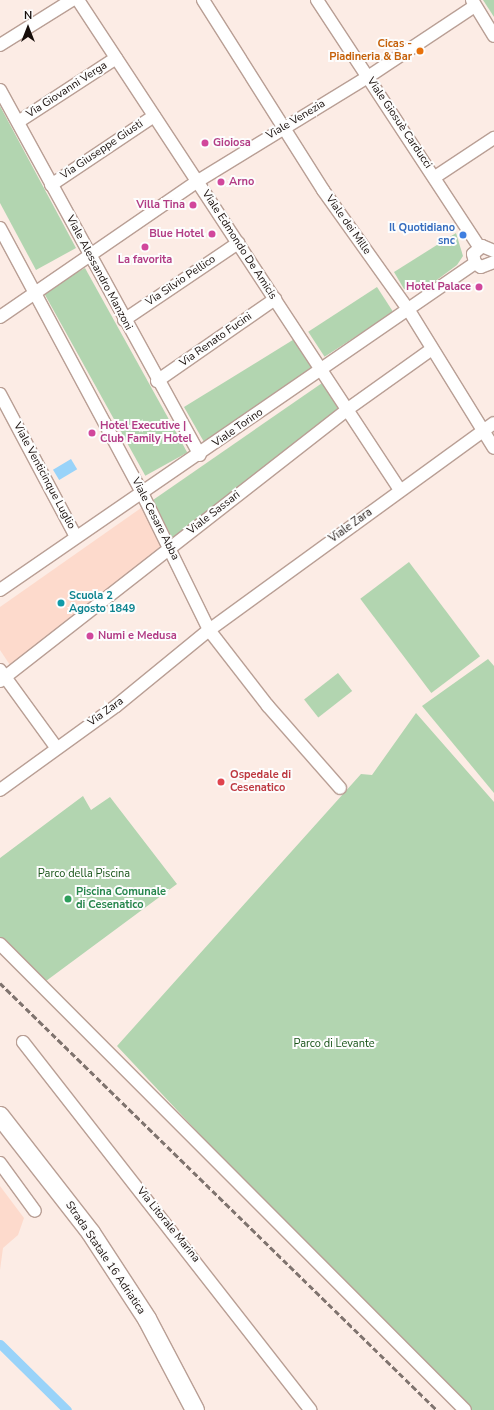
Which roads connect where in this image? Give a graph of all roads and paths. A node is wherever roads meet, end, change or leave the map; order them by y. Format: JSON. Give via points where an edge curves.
{"nodes":[{"id":1,"x":72,"y":0,"type":"edge"},
{"id":2,"x":78,"y":0,"type":"edge"},
{"id":3,"x":203,"y":0,"type":"edge"},
{"id":4,"x":317,"y":0,"type":"edge"},
{"id":5,"x":474,"y":3,"type":"edge"},
{"id":6,"x":494,"y":36,"type":"edge"},
{"id":7,"x":0,"y":45,"type":"edge"},
{"id":8,"x":116,"y":58,"type":"junction"},
{"id":9,"x":368,"y":77,"type":"junction"},
{"id":10,"x":0,"y":90,"type":"edge"},
{"id":11,"x":154,"y":116,"type":"junction"},
{"id":12,"x":18,"y":122,"type":"junction"},
{"id":13,"x":283,"y":127,"type":"junction"},
{"id":14,"x":494,"y":138,"type":"edge"},
{"id":15,"x":435,"y":177,"type":"junction"},
{"id":16,"x":198,"y":181,"type":"junction"},
{"id":17,"x":51,"y":185,"type":"junction"},
{"id":18,"x":0,"y":228,"type":"edge"},
{"id":19,"x":238,"y":243,"type":"junction"},
{"id":20,"x":479,"y":247,"type":"junction"},
{"id":21,"x":494,"y":251,"type":"edge"},
{"id":22,"x":90,"y":256,"type":"junction"},
{"id":23,"x":475,"y":263,"type":"junction"},
{"id":24,"x":494,"y":263,"type":"edge"},
{"id":25,"x":37,"y":292,"type":"junction"},
{"id":26,"x":275,"y":299,"type":"junction"},
{"id":27,"x":408,"y":309,"type":"junction"},
{"id":28,"x":0,"y":317,"type":"edge"},
{"id":29,"x":124,"y":320,"type":"junction"},
{"id":30,"x":432,"y":349,"type":"junction"},
{"id":31,"x":321,"y":369,"type":"junction"},
{"id":32,"x":157,"y":381,"type":"junction"},
{"id":33,"x":0,"y":394,"type":"edge"},
{"id":34,"x":348,"y":409,"type":"junction"},
{"id":35,"x":494,"y":423,"type":"edge"},
{"id":36,"x":481,"y":432,"type":"junction"},
{"id":37,"x":494,"y":448,"type":"edge"},
{"id":38,"x":200,"y":455,"type":"junction"},
{"id":39,"x":400,"y":490,"type":"junction"},
{"id":40,"x":142,"y":493,"type":"junction"},
{"id":41,"x":76,"y":537,"type":"junction"},
{"id":42,"x":170,"y":547,"type":"junction"},
{"id":43,"x":0,"y":590,"type":"edge"},
{"id":44,"x":209,"y":630,"type":"junction"},
{"id":45,"x":1,"y":676,"type":"edge"},
{"id":46,"x":56,"y":747,"type":"junction"},
{"id":47,"x":340,"y":788,"type":"dead end"},
{"id":48,"x":0,"y":790,"type":"edge"},
{"id":49,"x":0,"y":944,"type":"edge"},
{"id":50,"x":23,"y":1042,"type":"dead end"},
{"id":51,"x":0,"y":1116,"type":"edge"},
{"id":52,"x":0,"y":1131,"type":"edge"},
{"id":53,"x":0,"y":1163,"type":"edge"},
{"id":54,"x":35,"y":1212,"type":"dead end"},
{"id":55,"x":184,"y":1410,"type":"edge"},
{"id":56,"x":196,"y":1410,"type":"edge"},
{"id":57,"x":311,"y":1410,"type":"edge"},
{"id":58,"x":465,"y":1410,"type":"edge"}],
"edges":[{"from":1,"to":7,"type":"street"},
{"from":2,"to":8,"type":"street","name":"Viale Edmondo De Amicis"},
{"from":3,"to":13,"type":"street","name":"Viale dei Mille"},
{"from":4,"to":9,"type":"street","name":"Viale Giosuè Carducci"},
{"from":5,"to":6,"type":"street"},
{"from":5,"to":9,"type":"street","name":"Viale Venezia"},
{"from":8,"to":11,"type":"street","name":"Viale Edmondo De Amicis"},
{"from":8,"to":12,"type":"street","name":"Via Giovanni Verga"},
{"from":9,"to":13,"type":"street","name":"Viale Venezia"},
{"from":9,"to":15,"type":"street","name":"Viale Giosuè Carducci"},
{"from":10,"to":12,"type":"street","name":"Viale Alessandro Manzoni"},
{"from":11,"to":16,"type":"street","name":"Viale Edmondo De Amicis"},
{"from":11,"to":17,"type":"street","name":"Via Giuseppe Giusti"},
{"from":12,"to":17,"type":"street","name":"Viale Alessandro Manzoni"},
{"from":13,"to":16,"type":"street","name":"Viale Venezia"},
{"from":13,"to":27,"type":"street","name":"Viale dei Mille"},
{"from":14,"to":15,"type":"street"},
{"from":15,"to":20,"type":"street","name":"Viale Giosuè Carducci"},
{"from":16,"to":19,"type":"street","name":"Viale Edmondo De Amicis"},
{"from":16,"to":22,"type":"street","name":"Viale Venezia"},
{"from":17,"to":22,"type":"street","name":"Viale Alessandro Manzoni"},
{"from":18,"to":25,"type":"street","name":"Viale Cesare Abba"},
{"from":19,"to":26,"type":"street","name":"Viale Edmondo De Amicis"},
{"from":19,"to":29,"type":"street","name":"Via Silvio Pellico"},
{"from":20,"to":21,"type":"street","via":[[486,246]]},
{"from":20,"to":23,"type":"street","via":[[473,254]]},
{"from":22,"to":25,"type":"street","name":"Viale Venezia"},
{"from":22,"to":29,"type":"street","name":"Viale Alessandro Manzoni"},
{"from":23,"to":24,"type":"street","via":[[484,268]]},
{"from":23,"to":27,"type":"street","name":"Viale Torino"},
{"from":25,"to":28,"type":"street","name":"Viale Venezia"},
{"from":25,"to":40,"type":"street","name":"Viale Cesare Abba"},
{"from":26,"to":31,"type":"street","name":"Viale Edmondo De Amicis"},
{"from":26,"to":32,"type":"street","name":"Via Renato Fucini"},
{"from":27,"to":30,"type":"street","name":"Viale dei Mille"},
{"from":27,"to":31,"type":"street","name":"Viale Torino"},
{"from":29,"to":32,"type":"street","name":"Viale Alessandro Manzoni"},
{"from":30,"to":34,"type":"street","name":"Viale Sassari"},
{"from":30,"to":36,"type":"street","name":"Viale dei Mille"},
{"from":31,"to":34,"type":"street","name":"Viale Edmondo De Amicis"},
{"from":31,"to":38,"type":"street","name":"Viale Torino"},
{"from":32,"to":38,"type":"street","name":"Viale Alessandro Manzoni"},
{"from":33,"to":41,"type":"street","name":"Viale Venticinque Luglio"},
{"from":34,"to":39,"type":"street","name":"Viale Edmondo De Amicis"},
{"from":34,"to":42,"type":"street","name":"Viale Sassari"},
{"from":35,"to":36,"type":"street","name":"Viale Zara"},
{"from":36,"to":37,"type":"street","name":"Viale dei Mille"},
{"from":36,"to":39,"type":"street","name":"Viale Zara"},
{"from":38,"to":40,"type":"street","name":"Viale Torino"},
{"from":39,"to":44,"type":"street","name":"Viale Zara"},
{"from":40,"to":41,"type":"street","name":"Viale Torino"},
{"from":40,"to":42,"type":"street","name":"Viale Cesare Abba"},
{"from":41,"to":43,"type":"street","name":"Viale Torino"},
{"from":42,"to":44,"type":"street","name":"Viale Cesare Abba"},
{"from":42,"to":45,"type":"street","name":"Viale Sassari"},
{"from":44,"to":46,"type":"street","name":"Via Zara","via":[[116,706]]},
{"from":44,"to":47,"type":"street","name":"Viale Cesare Abba","via":[[268,706]]},
{"from":45,"to":46,"type":"street"},
{"from":46,"to":48,"type":"street","name":"Via Zara"},
{"from":49,"to":58,"type":"street"},
{"from":50,"to":57,"type":"street","name":"Via Litorale Marina"},
{"from":51,"to":56,"type":"highway","name":"Strada Statale 16 Adriatica","via":[[91,1233],[147,1319]]},
{"from":52,"to":55,"type":"highway","name":"Strada Statale 16 Adriatica","via":[[80,1235],[135,1321]]},
{"from":53,"to":54,"type":"street"}]}
